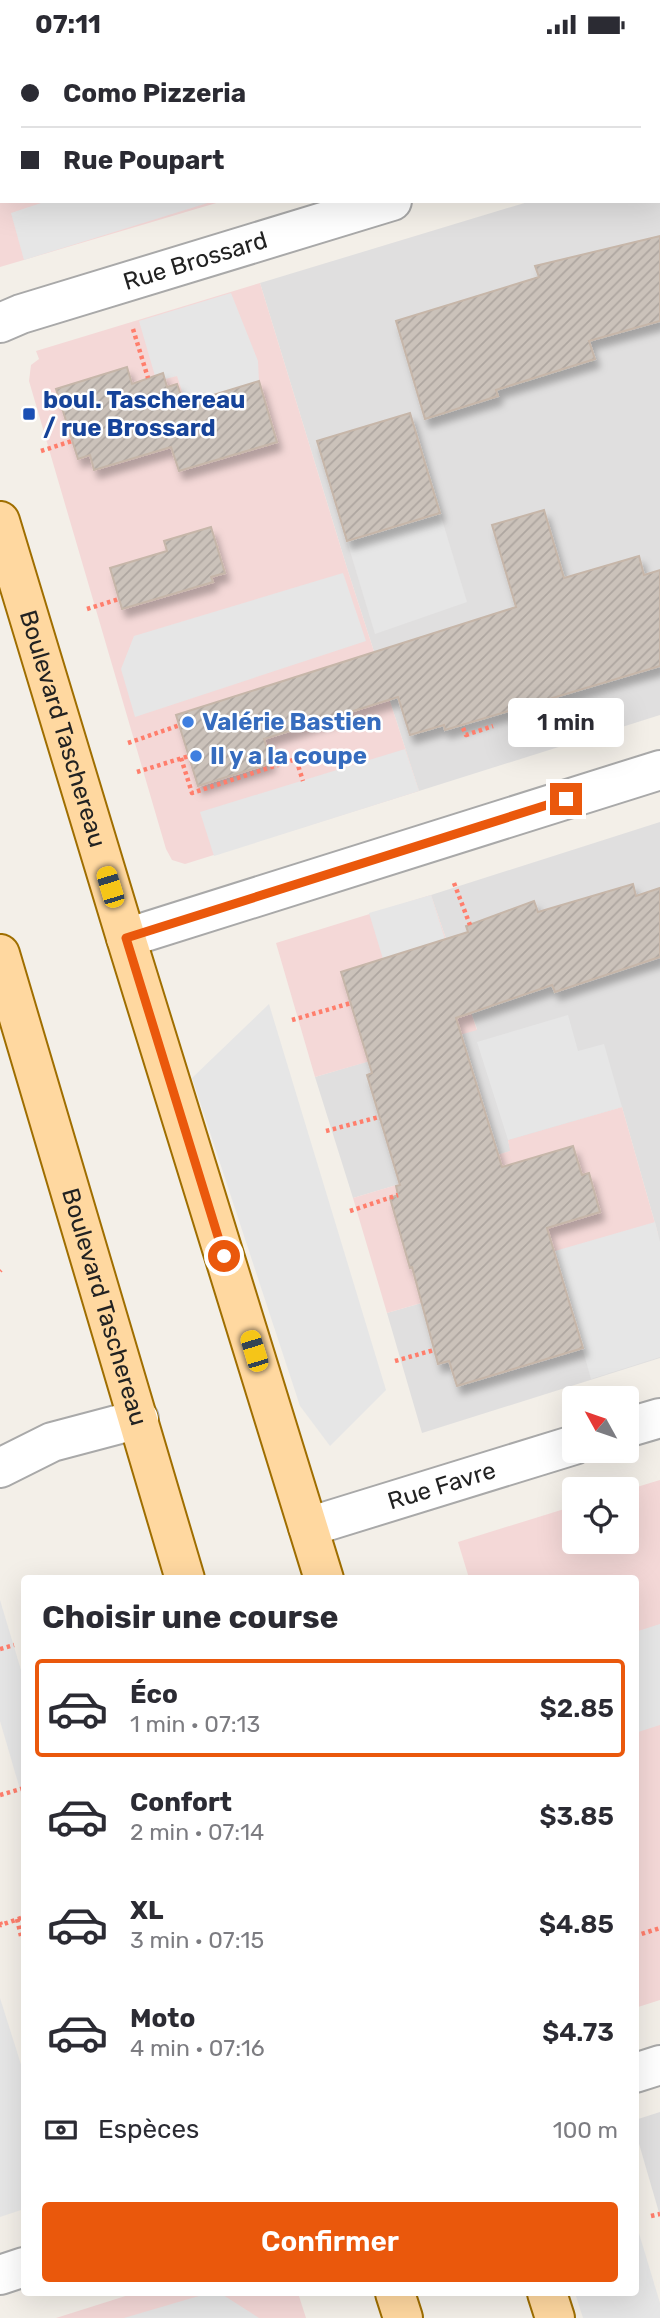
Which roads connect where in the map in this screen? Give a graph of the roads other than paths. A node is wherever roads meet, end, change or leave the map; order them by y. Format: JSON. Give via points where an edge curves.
{"nodes":[{"id":1,"x":386,"y":203,"type":"edge"},
{"id":2,"x":0,"y":323,"type":"edge"},
{"id":3,"x":0,"y":521,"type":"edge"},
{"id":4,"x":660,"y":769,"type":"edge"},
{"id":5,"x":126,"y":938,"type":"junction"},
{"id":6,"x":0,"y":954,"type":"edge"},
{"id":7,"x":8,"y":1014,"type":"edge"},
{"id":8,"x":660,"y":1418,"type":"edge"},
{"id":9,"x":139,"y":1419,"type":"junction"},
{"id":10,"x":639,"y":1424,"type":"edge"},
{"id":11,"x":562,"y":1449,"type":"edge"},
{"id":12,"x":0,"y":1468,"type":"edge"},
{"id":13,"x":308,"y":1527,"type":"junction"},
{"id":14,"x":184,"y":1575,"type":"edge"},
{"id":15,"x":323,"y":1575,"type":"edge"},
{"id":16,"x":660,"y":2066,"type":"edge"},
{"id":17,"x":639,"y":2072,"type":"edge"},
{"id":18,"x":21,"y":2268,"type":"edge"},
{"id":19,"x":0,"y":2275,"type":"edge"},
{"id":20,"x":396,"y":2296,"type":"edge"},
{"id":21,"x":548,"y":2296,"type":"edge"},
{"id":22,"x":403,"y":2318,"type":"edge"},
{"id":23,"x":555,"y":2318,"type":"edge"}],
"edges":[{"from":1,"to":2,"type":"street","name":"Rue Brossard"},
{"from":3,"to":5,"type":"main road","name":"Boulevard Taschereau"},
{"from":4,"to":5,"type":"street"},
{"from":5,"to":13,"type":"main road","name":"Boulevard Taschereau"},
{"from":6,"to":7,"type":"main road","name":"Boulevard Taschereau"},
{"from":7,"to":9,"type":"main road","name":"Boulevard Taschereau"},
{"from":8,"to":10,"type":"street"},
{"from":9,"to":12,"type":"street","via":[[51,1442]]},
{"from":9,"to":14,"type":"main road","name":"Boulevard Taschereau"},
{"from":11,"to":13,"type":"street","name":"Rue Favre"},
{"from":13,"to":15,"type":"main road","name":"Boulevard Taschereau"},
{"from":16,"to":17,"type":"street"},
{"from":18,"to":19,"type":"street"},
{"from":20,"to":22,"type":"main road"},
{"from":21,"to":23,"type":"main road"}]}
